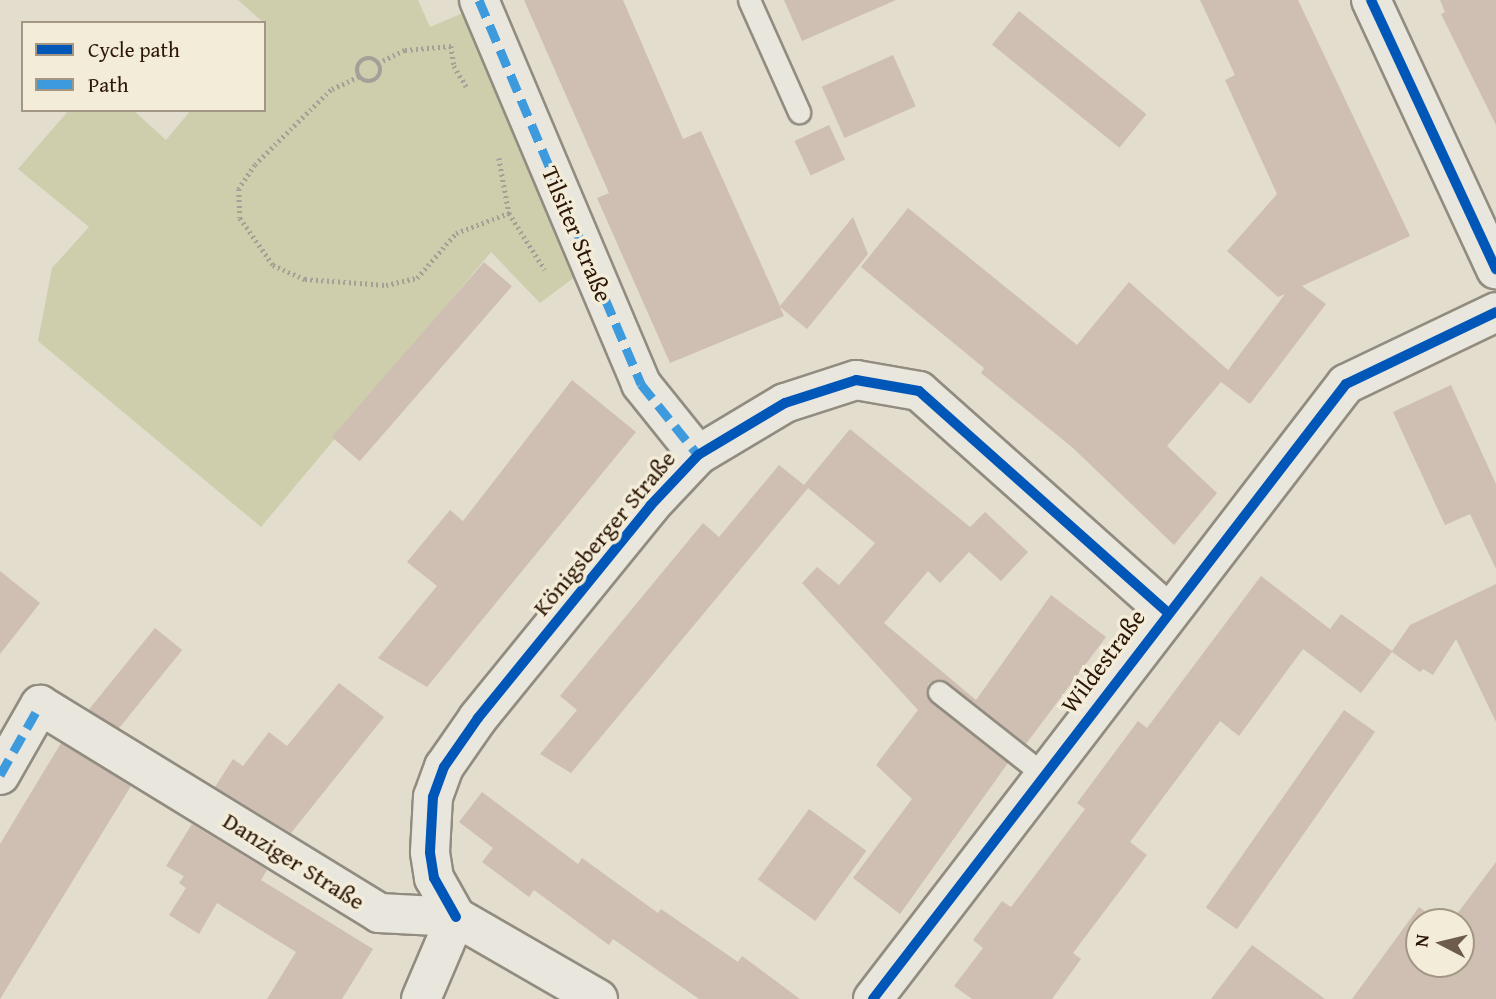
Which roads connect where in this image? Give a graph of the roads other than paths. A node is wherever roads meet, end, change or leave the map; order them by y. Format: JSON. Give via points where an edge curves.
{"nodes":[{"id":1,"x":479,"y":0,"type":"edge"},
{"id":2,"x":749,"y":0,"type":"edge"},
{"id":3,"x":1371,"y":0,"type":"edge"},
{"id":4,"x":799,"y":112,"type":"dead end"},
{"id":5,"x":1496,"y":269,"type":"edge"},
{"id":6,"x":1496,"y":312,"type":"edge"},
{"id":7,"x":698,"y":455,"type":"junction"},
{"id":8,"x":1167,"y":612,"type":"junction"},
{"id":9,"x":939,"y":692,"type":"dead end"},
{"id":10,"x":1043,"y":774,"type":"junction"},
{"id":11,"x":0,"y":775,"type":"edge"},
{"id":12,"x":456,"y":917,"type":"junction"},
{"id":13,"x":421,"y":999,"type":"edge"},
{"id":14,"x":598,"y":999,"type":"edge"},
{"id":15,"x":873,"y":999,"type":"edge"}],
"edges":[{"from":1,"to":7,"type":"street","name":"Tilsiter Straße","via":[[641,384]]},
{"from":2,"to":4,"type":"lane"},
{"from":3,"to":5,"type":"street"},
{"from":6,"to":8,"type":"street","name":"Wildestraße","via":[[1346,384]]},
{"from":7,"to":8,"type":"street","name":"Königsberger Straße","via":[[785,403],[819,389],[856,380],[919,391]]},
{"from":7,"to":12,"type":"street","name":"Königsberger Straße","via":[[607,557],[444,767],[433,797],[430,852],[433,878]]},
{"from":8,"to":10,"type":"street","name":"Wildestraße"},
{"from":9,"to":10,"type":"lane"},
{"from":10,"to":15,"type":"street","name":"Wildestraße"},
{"from":11,"to":12,"type":"street","name":"Danziger Straße","via":[[40,705],[379,913]]},
{"from":12,"to":13,"type":"street"},
{"from":12,"to":14,"type":"street","name":"Danziger Straße"}]}
